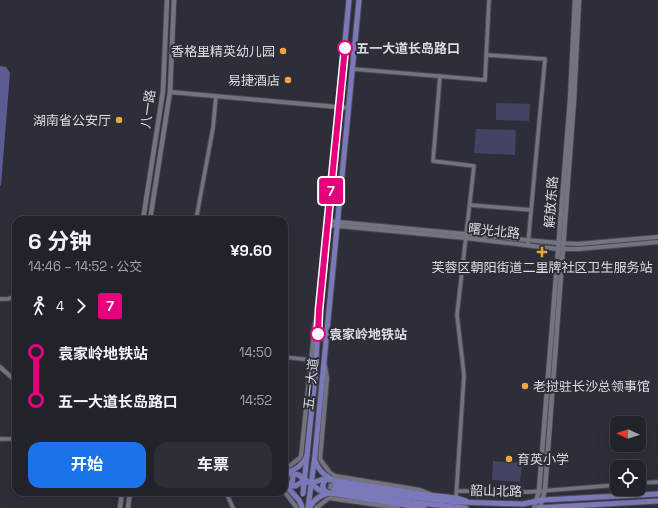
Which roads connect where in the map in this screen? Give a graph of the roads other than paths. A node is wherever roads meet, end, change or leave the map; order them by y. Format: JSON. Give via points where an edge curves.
{"nodes":[{"id":1,"x":167,"y":0,"type":"edge"},
{"id":2,"x":174,"y":0,"type":"edge"},
{"id":3,"x":349,"y":0,"type":"edge"},
{"id":4,"x":359,"y":0,"type":"edge"},
{"id":5,"x":489,"y":0,"type":"edge"},
{"id":6,"x":575,"y":0,"type":"edge"},
{"id":7,"x":579,"y":0,"type":"edge"},
{"id":8,"x":487,"y":55,"type":"junction"},
{"id":9,"x":353,"y":69,"type":"junction"},
{"id":10,"x":440,"y":76,"type":"junction"},
{"id":11,"x":170,"y":92,"type":"junction"},
{"id":12,"x":216,"y":96,"type":"junction"},
{"id":13,"x":339,"y":108,"type":"junction"},
{"id":14,"x":348,"y":108,"type":"junction"},
{"id":15,"x":470,"y":205,"type":"junction"},
{"id":16,"x":531,"y":210,"type":"junction"},
{"id":17,"x":144,"y":216,"type":"edge"},
{"id":18,"x":151,"y":216,"type":"edge"},
{"id":19,"x":197,"y":216,"type":"edge"},
{"id":20,"x":328,"y":223,"type":"junction"},
{"id":21,"x":338,"y":224,"type":"junction"},
{"id":22,"x":466,"y":236,"type":"junction"},
{"id":23,"x":658,"y":237,"type":"edge"},
{"id":24,"x":528,"y":242,"type":"junction"},
{"id":25,"x":658,"y":242,"type":"edge"},
{"id":26,"x":561,"y":246,"type":"junction"},
{"id":27,"x":12,"y":298,"type":"edge"},
{"id":28,"x":0,"y":299,"type":"edge"},
{"id":29,"x":288,"y":357,"type":"edge"},
{"id":30,"x":314,"y":360,"type":"junction"},
{"id":31,"x":325,"y":360,"type":"junction"},
{"id":32,"x":0,"y":368,"type":"edge"},
{"id":33,"x":312,"y":377,"type":"junction"},
{"id":34,"x":12,"y":378,"type":"edge"},
{"id":35,"x":12,"y":439,"type":"edge"},
{"id":36,"x":0,"y":440,"type":"edge"},
{"id":37,"x":308,"y":454,"type":"junction"},
{"id":38,"x":315,"y":455,"type":"junction"},
{"id":39,"x":301,"y":457,"type":"junction"},
{"id":40,"x":320,"y":459,"type":"junction"},
{"id":41,"x":288,"y":469,"type":"edge"},
{"id":42,"x":288,"y":471,"type":"edge"},
{"id":43,"x":288,"y":472,"type":"edge"},
{"id":44,"x":288,"y":472,"type":"edge"},
{"id":45,"x":308,"y":481,"type":"junction"},
{"id":46,"x":332,"y":482,"type":"junction"},
{"id":47,"x":658,"y":482,"type":"edge"},
{"id":48,"x":646,"y":483,"type":"edge"},
{"id":49,"x":288,"y":485,"type":"edge"},
{"id":50,"x":610,"y":485,"type":"edge"},
{"id":51,"x":288,"y":486,"type":"edge"},
{"id":52,"x":288,"y":488,"type":"edge"},
{"id":53,"x":545,"y":490,"type":"junction"},
{"id":54,"x":457,"y":491,"type":"junction"},
{"id":55,"x":539,"y":491,"type":"junction"},
{"id":56,"x":328,"y":494,"type":"junction"},
{"id":57,"x":658,"y":494,"type":"edge"},
{"id":58,"x":434,"y":495,"type":"junction"},
{"id":59,"x":122,"y":496,"type":"edge"},
{"id":60,"x":130,"y":496,"type":"edge"},
{"id":61,"x":228,"y":496,"type":"edge"},
{"id":62,"x":456,"y":498,"type":"junction"},
{"id":63,"x":542,"y":500,"type":"junction"},
{"id":64,"x":658,"y":501,"type":"edge"},
{"id":65,"x":468,"y":502,"type":"junction"},
{"id":66,"x":536,"y":502,"type":"junction"},
{"id":67,"x":584,"y":506,"type":"edge"},
{"id":68,"x":418,"y":507,"type":"edge"},
{"id":69,"x":120,"y":508,"type":"edge"},
{"id":70,"x":128,"y":508,"type":"edge"},
{"id":71,"x":233,"y":508,"type":"edge"},
{"id":72,"x":299,"y":508,"type":"edge"},
{"id":73,"x":308,"y":508,"type":"edge"},
{"id":74,"x":316,"y":508,"type":"edge"},
{"id":75,"x":398,"y":508,"type":"edge"},
{"id":76,"x":424,"y":508,"type":"edge"},
{"id":77,"x":466,"y":508,"type":"edge"},
{"id":78,"x":538,"y":508,"type":"edge"}],
"edges":[{"from":1,"to":17,"type":"main road","name":"八一路","via":[[163,91]]},
{"from":2,"to":11,"type":"main road","name":"八一路"},
{"from":3,"to":13,"type":"main road","name":"五一大道"},
{"from":4,"to":9,"type":"main road","name":"五一大道"},
{"from":5,"to":8,"type":"street"},
{"from":6,"to":26,"type":"main road","name":"解放东路"},
{"from":7,"to":26,"type":"main road","name":"解放东路","via":[[574,100]]},
{"from":8,"to":10,"type":"street","via":[[485,80]]},
{"from":8,"to":16,"type":"street","via":[[545,59]]},
{"from":9,"to":10,"type":"street"},
{"from":9,"to":14,"type":"main road","name":"五一大道"},
{"from":10,"to":15,"type":"street","via":[[433,161],[474,166]]},
{"from":11,"to":12,"type":"street"},
{"from":11,"to":18,"type":"main road","name":"八一路"},
{"from":12,"to":13,"type":"street"},
{"from":12,"to":19,"type":"street","via":[[213,128]]},
{"from":13,"to":14,"type":"street"},
{"from":13,"to":20,"type":"main road","name":"五一大道"},
{"from":14,"to":21,"type":"main road","name":"五一大道"},
{"from":15,"to":16,"type":"street"},
{"from":15,"to":22,"type":"street"},
{"from":16,"to":24,"type":"street"},
{"from":20,"to":21,"type":"street","name":"曙光北路"},
{"from":20,"to":30,"type":"main road","name":"五一大道"},
{"from":21,"to":22,"type":"street","name":"曙光北路"},
{"from":21,"to":31,"type":"main road","name":"五一大道"},
{"from":22,"to":24,"type":"street","name":"曙光北路"},
{"from":22,"to":54,"type":"street","via":[[457,315],[464,376]]},
{"from":23,"to":26,"type":"street","name":"曙光北路"},
{"from":24,"to":26,"type":"street","name":"曙光北路"},
{"from":25,"to":26,"type":"street","name":"曙光北路","via":[[579,249]]},
{"from":26,"to":53,"type":"main road","name":"解放东路"},
{"from":26,"to":55,"type":"main road","name":"解放东路"},
{"from":27,"to":28,"type":"street"},
{"from":29,"to":30,"type":"street"},
{"from":30,"to":33,"type":"main road","name":"五一大道"},
{"from":31,"to":38,"type":"main road","name":"五一大道","via":[[321,378]]},
{"from":31,"to":40,"type":"street","via":[[327,378]]},
{"from":32,"to":34,"type":"street"},
{"from":33,"to":37,"type":"main road","name":"五一大道","bridge":true},
{"from":33,"to":39,"type":"street"},
{"from":35,"to":36,"type":"street"},
{"from":37,"to":42,"type":"main road","bridge":true,"via":[[301,465]]},
{"from":37,"to":45,"type":"main road","name":"五一大道","bridge":true},
{"from":38,"to":45,"type":"main road","name":"五一大道","bridge":true,"via":[[313,472]]},
{"from":38,"to":46,"type":"main road","bridge":true,"via":[[318,466]]},
{"from":39,"to":40,"type":"street"},
{"from":39,"to":41,"type":"street"},
{"from":40,"to":46,"type":"street"},
{"from":43,"to":45,"type":"main road","bridge":true,"via":[[300,475]]},
{"from":44,"to":49,"type":"main road","bridge":true,"via":[[293,479],[292,484]]},
{"from":45,"to":46,"type":"main road","bridge":true},
{"from":45,"to":51,"type":"main road","bridge":true},
{"from":45,"to":56,"type":"main road","bridge":true},
{"from":45,"to":72,"type":"main road","bridge":true},
{"from":45,"to":73,"type":"main road","bridge":true},
{"from":46,"to":56,"type":"main road","bridge":true,"via":[[325,481],[323,486]]},
{"from":46,"to":58,"type":"main road"},
{"from":46,"to":58,"type":"street","via":[[420,490]]},
{"from":46,"to":65,"type":"main road","name":"韶山北路","via":[[418,498]]},
{"from":46,"to":77,"type":"main road","name":"韶山北路","via":[[418,503]]},
{"from":47,"to":48,"type":"street"},
{"from":50,"to":53,"type":"street"},
{"from":52,"to":72,"type":"main road","bridge":true,"via":[[300,501]]},
{"from":53,"to":55,"type":"street"},
{"from":53,"to":63,"type":"main road","name":"解放东路"},
{"from":54,"to":55,"type":"street"},
{"from":54,"to":62,"type":"street"},
{"from":55,"to":66,"type":"main road","name":"解放东路"},
{"from":56,"to":68,"type":"main road"},
{"from":56,"to":73,"type":"main road","bridge":true,"via":[[313,501]]},
{"from":56,"to":74,"type":"street"},
{"from":56,"to":75,"type":"street"},
{"from":57,"to":63,"type":"main road","name":"韶山北路"},
{"from":58,"to":62,"type":"main road"},
{"from":59,"to":69,"type":"main road"},
{"from":60,"to":70,"type":"main road"},
{"from":61,"to":71,"type":"street"},
{"from":62,"to":65,"type":"main road"},
{"from":63,"to":66,"type":"main road","name":"韶山北路"},
{"from":63,"to":78,"type":"main road","name":"解放东路"},
{"from":64,"to":67,"type":"main road"},
{"from":65,"to":66,"type":"main road","name":"韶山北路"},
{"from":66,"to":78,"type":"main road","name":"解放东路"},
{"from":67,"to":78,"type":"main road"},
{"from":68,"to":76,"type":"main road"}]}
